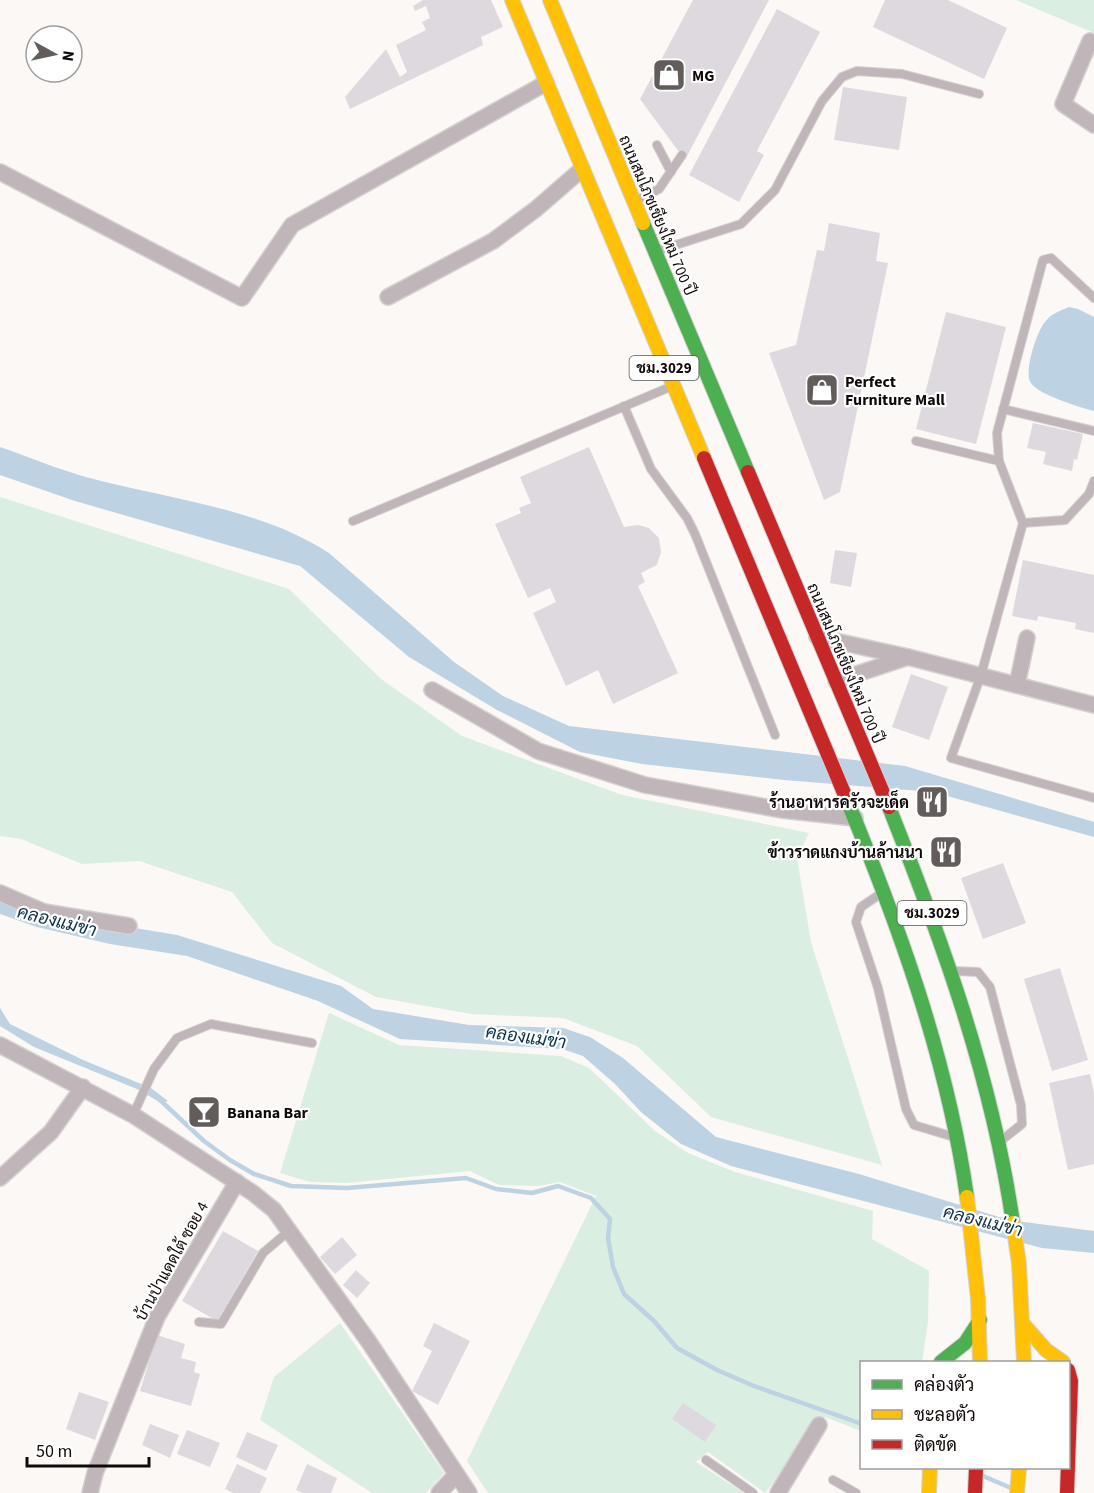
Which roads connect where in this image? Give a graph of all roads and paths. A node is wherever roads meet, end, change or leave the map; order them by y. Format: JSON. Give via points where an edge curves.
{"nodes":[{"id":1,"x":512,"y":0,"type":"edge"},
{"id":2,"x":549,"y":0,"type":"edge"},
{"id":3,"x":1090,"y":41,"type":"dead end"},
{"id":4,"x":546,"y":83,"type":"junction"},
{"id":5,"x":979,"y":94,"type":"dead end"},
{"id":6,"x":1094,"y":125,"type":"edge"},
{"id":7,"x":657,"y":145,"type":"dead end"},
{"id":8,"x":682,"y":155,"type":"dead end"},
{"id":9,"x":582,"y":169,"type":"junction"},
{"id":10,"x":0,"y":172,"type":"edge"},
{"id":11,"x":671,"y":172,"type":"junction"},
{"id":12,"x":634,"y":201,"type":"junction"},
{"id":13,"x":655,"y":252,"type":"junction"},
{"id":14,"x":388,"y":297,"type":"dead end"},
{"id":15,"x":1094,"y":298,"type":"edge"},
{"id":16,"x":672,"y":386,"type":"junction"},
{"id":17,"x":624,"y":406,"type":"junction"},
{"id":18,"x":1004,"y":409,"type":"junction"},
{"id":19,"x":1094,"y":431,"type":"edge"},
{"id":20,"x":916,"y":441,"type":"dead end"},
{"id":21,"x":999,"y":461,"type":"junction"},
{"id":22,"x":1094,"y":481,"type":"edge"},
{"id":23,"x":353,"y":521,"type":"dead end"},
{"id":24,"x":1023,"y":523,"type":"junction"},
{"id":25,"x":817,"y":637,"type":"junction"},
{"id":26,"x":1027,"y":638,"type":"dead end"},
{"id":27,"x":908,"y":657,"type":"junction"},
{"id":28,"x":981,"y":675,"type":"junction"},
{"id":29,"x":836,"y":681,"type":"junction"},
{"id":30,"x":1017,"y":685,"type":"junction"},
{"id":31,"x":432,"y":690,"type":"dead end"},
{"id":32,"x":1094,"y":705,"type":"edge"},
{"id":33,"x":775,"y":735,"type":"dead end"},
{"id":34,"x":1094,"y":798,"type":"edge"},
{"id":35,"x":855,"y":818,"type":"junction"},
{"id":36,"x":885,"y":891,"type":"junction"},
{"id":37,"x":0,"y":893,"type":"edge"},
{"id":38,"x":129,"y":926,"type":"dead end"},
{"id":39,"x":953,"y":971,"type":"junction"},
{"id":40,"x":312,"y":1043,"type":"dead end"},
{"id":41,"x":0,"y":1045,"type":"edge"},
{"id":42,"x":84,"y":1087,"type":"junction"},
{"id":43,"x":133,"y":1115,"type":"junction"},
{"id":44,"x":958,"y":1138,"type":"junction"},
{"id":45,"x":1001,"y":1141,"type":"junction"},
{"id":46,"x":0,"y":1178,"type":"edge"},
{"id":47,"x":237,"y":1182,"type":"junction"},
{"id":48,"x":290,"y":1230,"type":"junction"},
{"id":49,"x":980,"y":1320,"type":"junction"},
{"id":50,"x":199,"y":1322,"type":"dead end"},
{"id":51,"x":1024,"y":1325,"type":"junction"},
{"id":52,"x":942,"y":1361,"type":"edge"},
{"id":53,"x":980,"y":1361,"type":"edge"},
{"id":54,"x":1024,"y":1361,"type":"edge"},
{"id":55,"x":1062,"y":1361,"type":"edge"},
{"id":56,"x":819,"y":1425,"type":"dead end"},
{"id":57,"x":706,"y":1460,"type":"dead end"},
{"id":58,"x":930,"y":1469,"type":"edge"},
{"id":59,"x":976,"y":1469,"type":"edge"},
{"id":60,"x":1019,"y":1469,"type":"edge"},
{"id":61,"x":1068,"y":1469,"type":"edge"},
{"id":62,"x":456,"y":1475,"type":"junction"},
{"id":63,"x":833,"y":1480,"type":"dead end"},
{"id":64,"x":1068,"y":1489,"type":"edge"},
{"id":65,"x":90,"y":1493,"type":"edge"},
{"id":66,"x":439,"y":1493,"type":"edge"},
{"id":67,"x":469,"y":1493,"type":"edge"},
{"id":68,"x":753,"y":1493,"type":"edge"},
{"id":69,"x":778,"y":1493,"type":"edge"},
{"id":70,"x":856,"y":1493,"type":"edge"},
{"id":71,"x":929,"y":1493,"type":"edge"},
{"id":72,"x":975,"y":1493,"type":"edge"},
{"id":73,"x":1017,"y":1493,"type":"edge"}],
"edges":[{"from":1,"to":4,"type":"main road","number":"ชม.3029"},
{"from":2,"to":12,"type":"main road","name":"ถนนสมโภชเชียงใหม่ 700 ปี","number":"ชม.3029"},
{"from":3,"to":6,"type":"street","via":[[1063,104]]},
{"from":4,"to":9,"type":"main road","number":"ชม.3029"},
{"from":4,"to":10,"type":"street","via":[[292,225],[242,298]]},
{"from":5,"to":13,"type":"lane","via":[[902,74],[857,72],[842,77],[822,101],[775,190],[741,224]]},
{"from":7,"to":11,"type":"lane"},
{"from":8,"to":11,"type":"lane"},
{"from":9,"to":14,"type":"street","via":[[493,241]]},
{"from":9,"to":16,"type":"main road","number":"ชม.3029"},
{"from":11,"to":12,"type":"lane","via":[[659,189]]},
{"from":12,"to":13,"type":"main road","name":"ถนนสมโภชเชียงใหม่ 700 ปี","number":"ชม.3029"},
{"from":13,"to":25,"type":"main road","name":"ถนนสมโภชเชียงใหม่ 700 ปี","number":"ชม.3029"},
{"from":15,"to":18,"type":"lane","via":[[1051,258],[1043,260]]},
{"from":16,"to":17,"type":"lane"},
{"from":16,"to":35,"type":"main road","number":"ชม.3029"},
{"from":17,"to":23,"type":"lane"},
{"from":17,"to":33,"type":"lane","via":[[651,468],[695,534]]},
{"from":18,"to":19,"type":"lane"},
{"from":18,"to":21,"type":"lane","via":[[997,433]]},
{"from":20,"to":21,"type":"lane"},
{"from":21,"to":24,"type":"lane"},
{"from":22,"to":24,"type":"lane","via":[[1089,494],[1065,520]]},
{"from":24,"to":28,"type":"lane"},
{"from":25,"to":27,"type":"street"},
{"from":25,"to":29,"type":"main road","name":"ถนนสมโภชเชียงใหม่ 700 ปี","number":"ชม.3029"},
{"from":26,"to":30,"type":"street"},
{"from":27,"to":28,"type":"street"},
{"from":27,"to":29,"type":"street"},
{"from":28,"to":30,"type":"street"},
{"from":28,"to":34,"type":"lane","via":[[951,758]]},
{"from":29,"to":39,"type":"main road","name":"ถนนสมโภชเชียงใหม่ 700 ปี","number":"ชม.3029"},
{"from":30,"to":32,"type":"street"},
{"from":31,"to":35,"type":"street","via":[[538,751],[645,785],[782,810]]},
{"from":35,"to":36,"type":"main road","number":"ชม.3029"},
{"from":36,"to":44,"type":"main road","number":"ชม.3029","via":[[926,1013]]},
{"from":36,"to":44,"type":"lane","via":[[861,907],[856,922],[878,988],[906,1109],[914,1125]]},
{"from":37,"to":38,"type":"street","via":[[44,912]]},
{"from":39,"to":45,"type":"main road","name":"ถนนสมโภชเชียงใหม่ 700 ปี","number":"ชม.3029"},
{"from":39,"to":45,"type":"lane","via":[[978,972],[990,987],[1022,1105],[1022,1124]]},
{"from":40,"to":43,"type":"lane","via":[[211,1024],[177,1038],[149,1080]]},
{"from":41,"to":42,"type":"street"},
{"from":42,"to":43,"type":"street"},
{"from":42,"to":46,"type":"street","via":[[51,1132]]},
{"from":43,"to":47,"type":"street"},
{"from":44,"to":49,"type":"main road","number":"ชม.3029","via":[[975,1244]]},
{"from":45,"to":51,"type":"main road","name":"ถนนสมโภชเชียงใหม่ 700 ปี","number":"ชม.3029","via":[[1019,1256]]},
{"from":47,"to":48,"type":"street","via":[[274,1210]]},
{"from":47,"to":65,"type":"street","name":"บ้านป่าแดดใต้ ซอย 4","via":[[157,1317]]},
{"from":48,"to":50,"type":"lane","via":[[263,1253],[221,1324]]},
{"from":48,"to":62,"type":"street"},
{"from":49,"to":52,"type":"main road","via":[[964,1343]]},
{"from":49,"to":53,"type":"main road","number":"ชม.3029"},
{"from":51,"to":54,"type":"main road","name":"ถนนสมโภชเชียงใหม่ 700 ปี","number":"ชม.3029"},
{"from":51,"to":55,"type":"main road"},
{"from":56,"to":69,"type":"street"},
{"from":57,"to":68,"type":"lane"},
{"from":58,"to":71,"type":"main road"},
{"from":59,"to":72,"type":"main road"},
{"from":60,"to":73,"type":"main road"},
{"from":61,"to":64,"type":"main road"},
{"from":62,"to":66,"type":"street"},
{"from":62,"to":67,"type":"street"},
{"from":63,"to":70,"type":"lane"}]}
